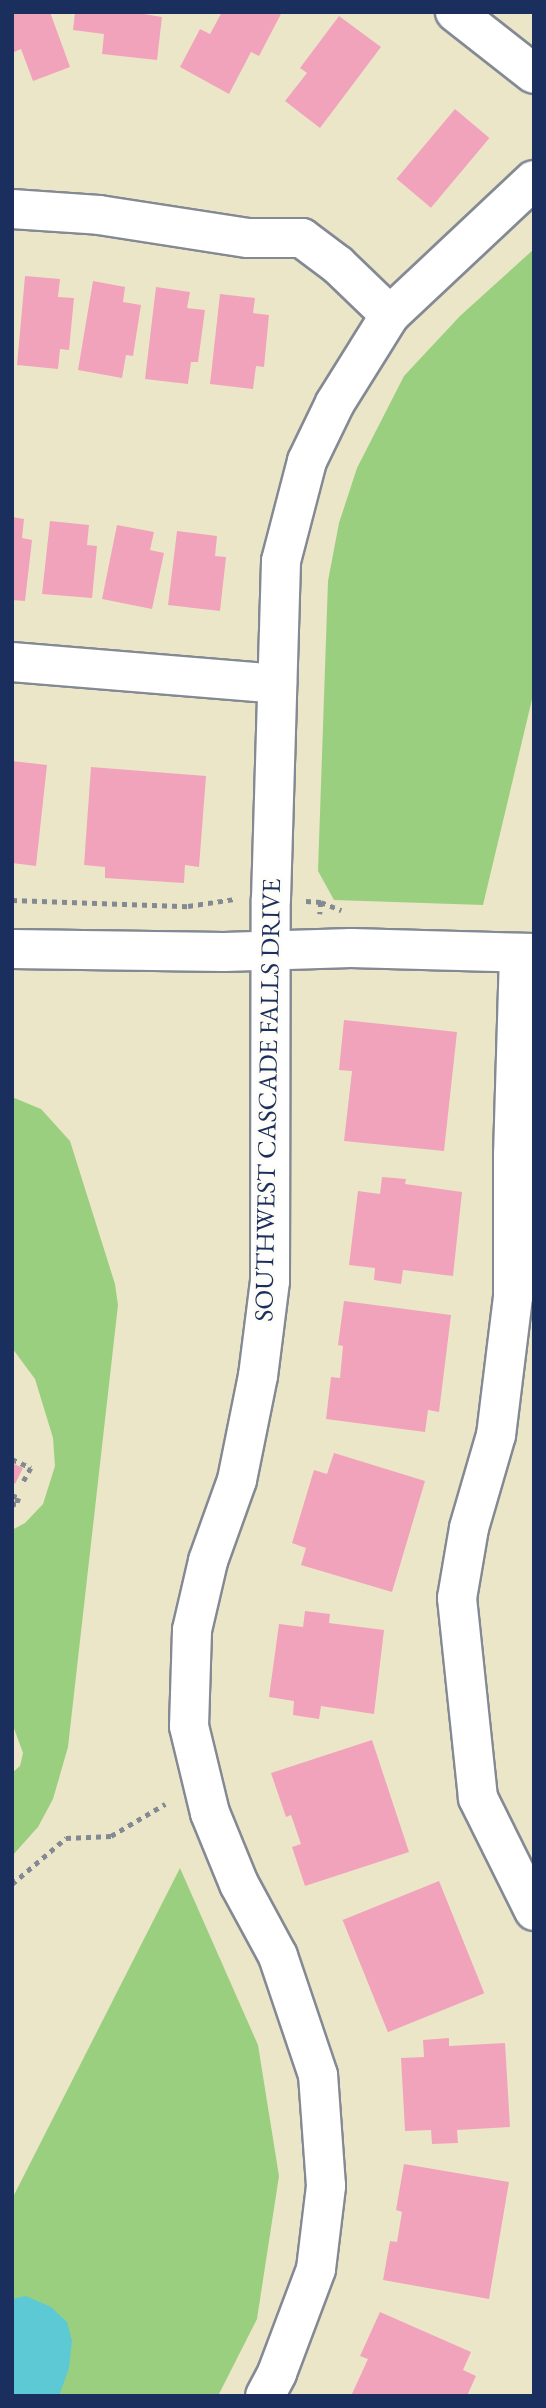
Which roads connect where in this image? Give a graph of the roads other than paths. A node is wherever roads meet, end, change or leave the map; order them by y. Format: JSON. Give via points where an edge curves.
{"nodes":[{"id":1,"x":455,"y":12,"type":"edge"},
{"id":2,"x":534,"y":74,"type":"edge"},
{"id":3,"x":534,"y":180,"type":"edge"},
{"id":4,"x":12,"y":209,"type":"edge"},
{"id":5,"x":390,"y":316,"type":"junction"},
{"id":6,"x":12,"y":662,"type":"edge"},
{"id":7,"x":277,"y":684,"type":"junction"},
{"id":8,"x":12,"y":948,"type":"edge"},
{"id":9,"x":271,"y":948,"type":"junction"},
{"id":10,"x":526,"y":954,"type":"edge"},
{"id":11,"x":534,"y":1911,"type":"edge"},
{"id":12,"x":265,"y":2396,"type":"edge"}],
"edges":[{"from":1,"to":2,"type":"street"},
{"from":3,"to":5,"type":"street","name":"SOUTHWEST CASCADE FALLS DRIVE"},
{"from":4,"to":5,"type":"street","via":[[99,215],[248,237],[302,238],[338,265]]},
{"from":5,"to":7,"type":"street","name":"SOUTHWEST CASCADE FALLS DRIVE","via":[[335,403],[307,461],[281,561]]},
{"from":6,"to":7,"type":"street"},
{"from":7,"to":9,"type":"street","name":"SOUTHWEST CASCADE FALLS DRIVE"},
{"from":8,"to":9,"type":"street"},
{"from":9,"to":10,"type":"street"},
{"from":9,"to":12,"type":"street","name":"SOUTHWEST CASCADE FALLS DRIVE","via":[[270,1281],[258,1376],[237,1480],[208,1561],[192,1630],[189,1726],[210,1813],[239,1884],[278,1956],[318,2075],[326,2186],[316,2269]]},
{"from":10,"to":11,"type":"street","via":[[513,1154],[513,1297],[496,1435],[469,1528],[457,1598],[478,1798]]}]}
